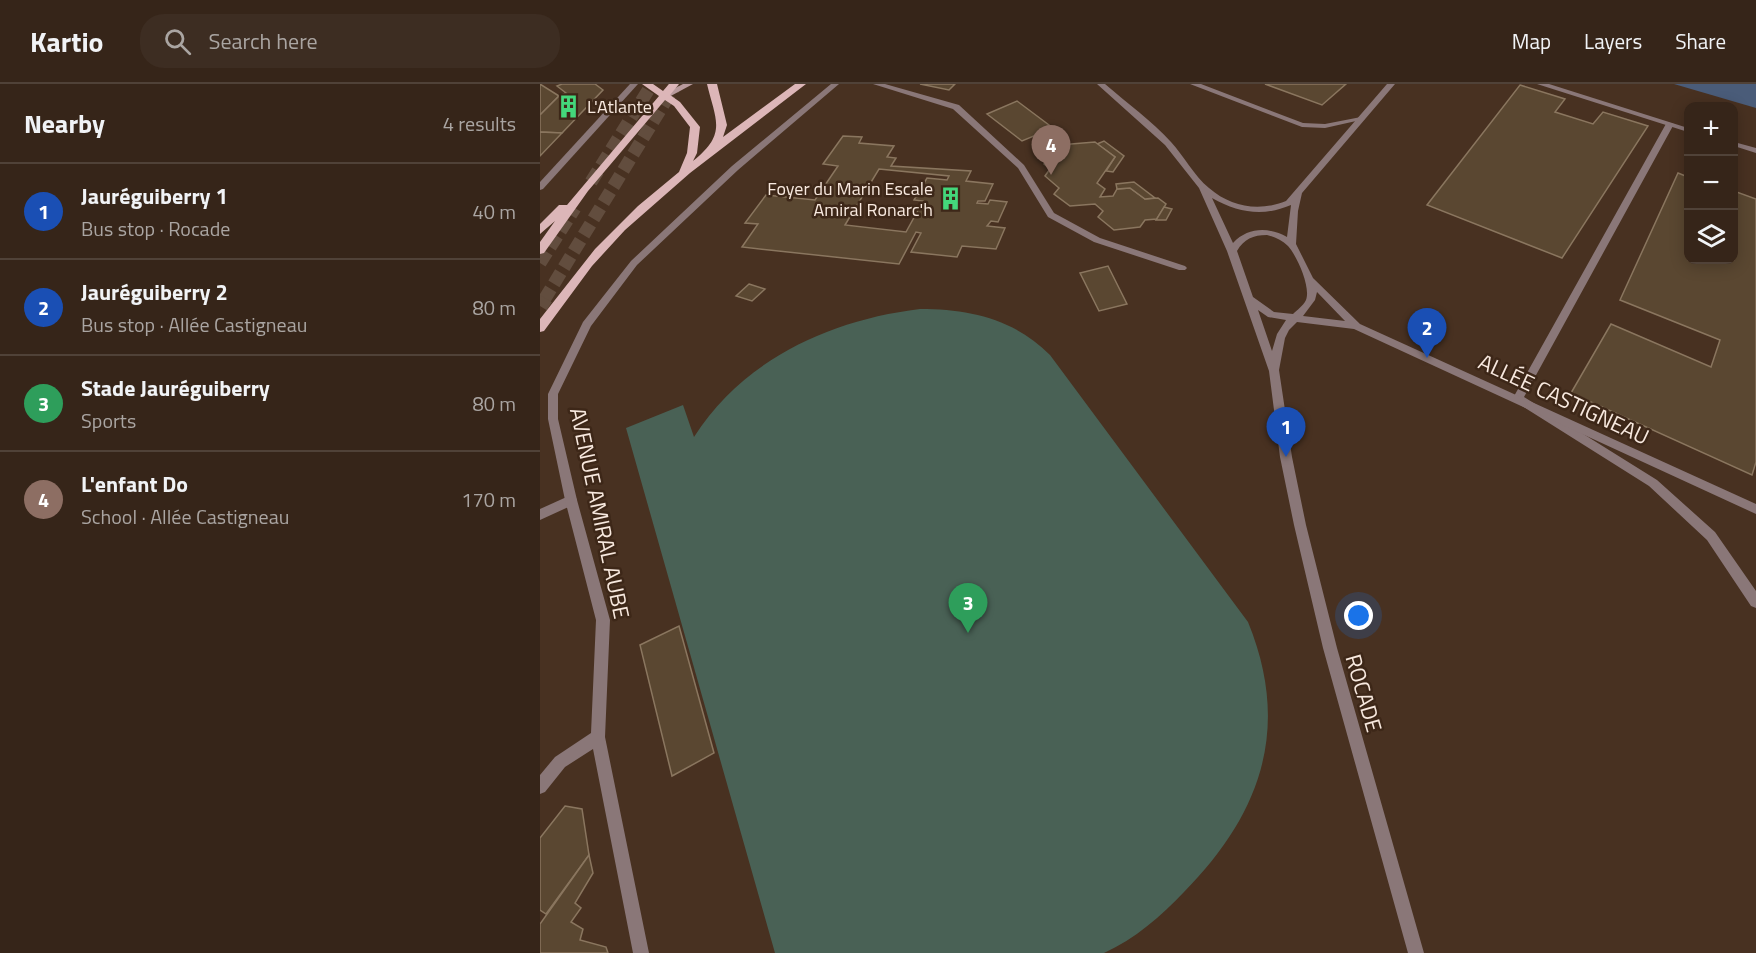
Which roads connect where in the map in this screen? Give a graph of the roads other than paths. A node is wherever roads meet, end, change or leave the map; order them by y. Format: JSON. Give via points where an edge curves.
{"nodes":[{"id":1,"x":634,"y":84,"type":"edge"},
{"id":2,"x":646,"y":84,"type":"edge"},
{"id":3,"x":674,"y":84,"type":"edge"},
{"id":4,"x":688,"y":84,"type":"edge"},
{"id":5,"x":712,"y":84,"type":"edge"},
{"id":6,"x":801,"y":84,"type":"edge"},
{"id":7,"x":835,"y":84,"type":"edge"},
{"id":8,"x":877,"y":84,"type":"edge"},
{"id":9,"x":1101,"y":84,"type":"edge"},
{"id":10,"x":1194,"y":84,"type":"edge"},
{"id":11,"x":1391,"y":84,"type":"edge"},
{"id":12,"x":1541,"y":84,"type":"edge"},
{"id":13,"x":664,"y":96,"type":"junction"},
{"id":14,"x":1361,"y":119,"type":"junction"},
{"id":15,"x":1670,"y":124,"type":"junction"},
{"id":16,"x":1684,"y":128,"type":"edge"},
{"id":17,"x":1738,"y":145,"type":"edge"},
{"id":18,"x":715,"y":150,"type":"junction"},
{"id":19,"x":1756,"y":151,"type":"edge"},
{"id":20,"x":680,"y":177,"type":"junction"},
{"id":21,"x":540,"y":187,"type":"edge"},
{"id":22,"x":1203,"y":187,"type":"junction"},
{"id":23,"x":584,"y":189,"type":"junction"},
{"id":24,"x":1300,"y":193,"type":"junction"},
{"id":25,"x":540,"y":230,"type":"edge"},
{"id":26,"x":1291,"y":244,"type":"junction"},
{"id":27,"x":540,"y":250,"type":"edge"},
{"id":28,"x":1232,"y":251,"type":"junction"},
{"id":29,"x":1182,"y":268,"type":"dead end"},
{"id":30,"x":1309,"y":279,"type":"junction"},
{"id":31,"x":1249,"y":300,"type":"junction"},
{"id":32,"x":1294,"y":318,"type":"junction"},
{"id":33,"x":1356,"y":326,"type":"junction"},
{"id":34,"x":540,"y":328,"type":"edge"},
{"id":35,"x":1274,"y":371,"type":"junction"},
{"id":36,"x":1518,"y":399,"type":"junction"},
{"id":37,"x":571,"y":500,"type":"junction"},
{"id":38,"x":1756,"y":509,"type":"edge"},
{"id":39,"x":540,"y":515,"type":"edge"},
{"id":40,"x":1756,"y":602,"type":"edge"},
{"id":41,"x":598,"y":737,"type":"junction"},
{"id":42,"x":540,"y":787,"type":"edge"},
{"id":43,"x":641,"y":953,"type":"edge"},
{"id":44,"x":1416,"y":953,"type":"edge"}],
"edges":[{"from":1,"to":21,"type":"street"},
{"from":2,"to":13,"type":"main road"},
{"from":3,"to":13,"type":"main road"},
{"from":4,"to":13,"type":"main road"},
{"from":5,"to":18,"type":"main road","via":[[722,125]]},
{"from":6,"to":18,"type":"main road"},
{"from":7,"to":37,"type":"street","name":"AVENUE AMIRAL AUBE","via":[[735,168],[634,263],[587,324],[553,394],[553,419]]},
{"from":8,"to":29,"type":"street","via":[[956,107],[1021,167],[1051,214],[1096,240]]},
{"from":9,"to":22,"type":"street","via":[[1168,143]]},
{"from":10,"to":14,"type":"street","via":[[1302,125],[1325,126]]},
{"from":11,"to":14,"type":"street"},
{"from":12,"to":15,"type":"street"},
{"from":13,"to":20,"type":"main road","via":[[677,104],[696,127],[692,153]]},
{"from":13,"to":23,"type":"main road"},
{"from":14,"to":24,"type":"street"},
{"from":15,"to":16,"type":"street"},
{"from":15,"to":36,"type":"street"},
{"from":17,"to":19,"type":"street"},
{"from":18,"to":20,"type":"main road"},
{"from":20,"to":34,"type":"main road","via":[[621,228],[578,275]]},
{"from":22,"to":24,"type":"street","via":[[1236,208],[1252,211],[1278,209]]},
{"from":22,"to":28,"type":"street"},
{"from":23,"to":25,"type":"main road"},
{"from":23,"to":27,"type":"main road"},
{"from":24,"to":26,"type":"street"},
{"from":26,"to":28,"type":"street","via":[[1276,236],[1252,233],[1241,237]]},
{"from":26,"to":30,"type":"street"},
{"from":28,"to":31,"type":"street"},
{"from":30,"to":32,"type":"street","via":[[1311,300]]},
{"from":30,"to":33,"type":"street"},
{"from":31,"to":32,"type":"street","via":[[1270,315]]},
{"from":31,"to":35,"type":"street"},
{"from":32,"to":33,"type":"street"},
{"from":32,"to":35,"type":"street","via":[[1282,333]]},
{"from":33,"to":36,"type":"street","name":"ALLÉE CASTIGNEAU"},
{"from":35,"to":44,"type":"street","name":"ROCADE","via":[[1288,468],[1324,625]]},
{"from":36,"to":38,"type":"street","name":"ALLÉE CASTIGNEAU"},
{"from":36,"to":40,"type":"street","via":[[1653,483],[1712,536]]},
{"from":37,"to":39,"type":"street"},
{"from":37,"to":41,"type":"street","name":"AVENUE AMIRAL AUBE","via":[[603,620]]},
{"from":41,"to":42,"type":"street","via":[[560,762]]},
{"from":41,"to":43,"type":"street","name":"AVENUE AMIRAL AUBE"}]}
